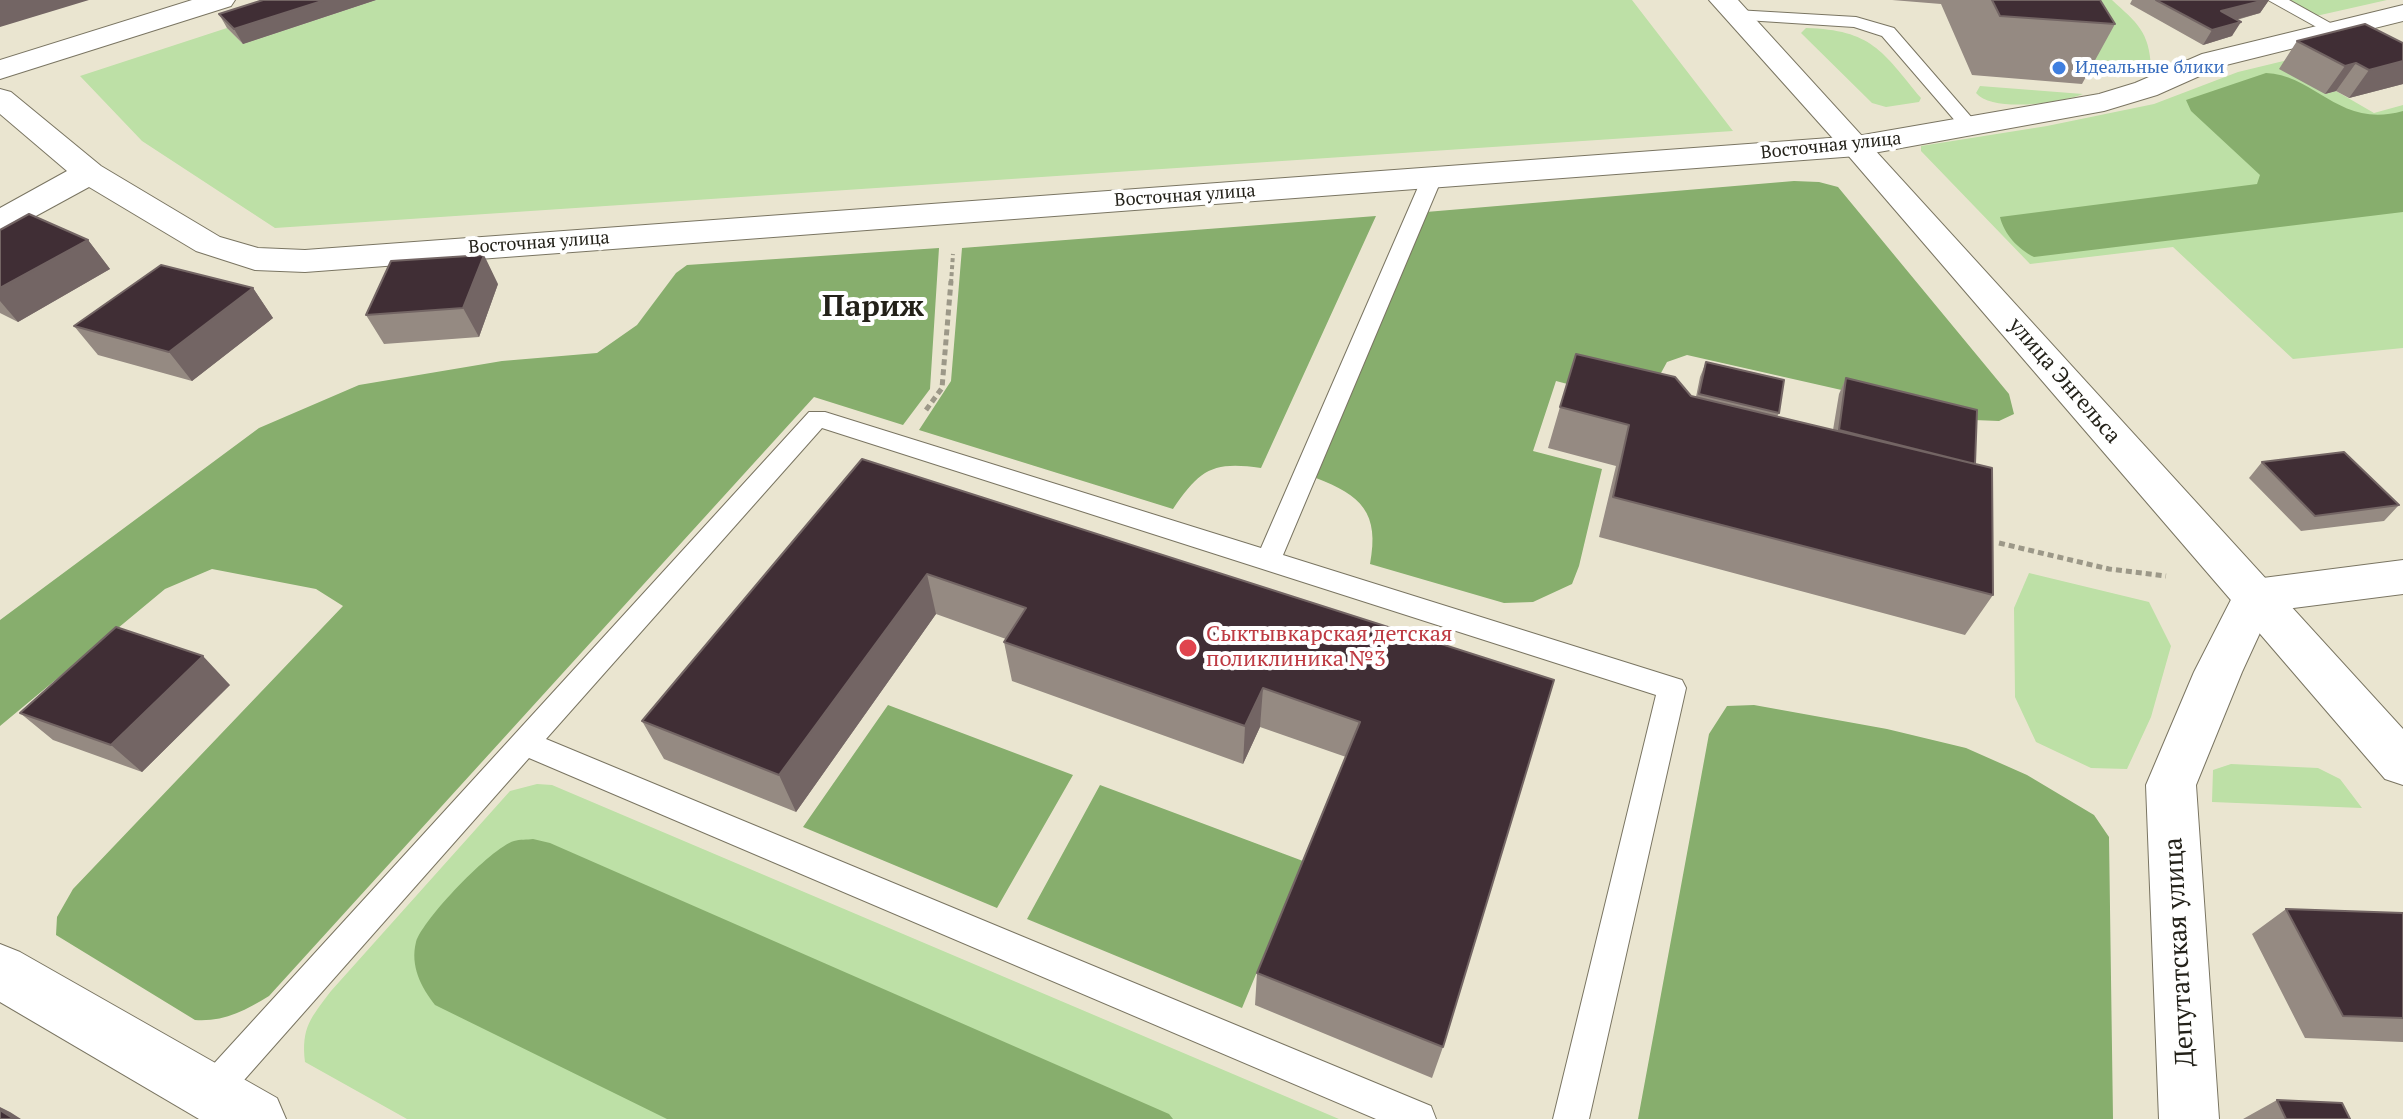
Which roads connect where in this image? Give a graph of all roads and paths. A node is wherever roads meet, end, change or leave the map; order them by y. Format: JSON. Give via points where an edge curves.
{"nodes":[{"id":1,"x":221,"y":0,"type":"edge"},
{"id":2,"x":2276,"y":0,"type":"edge"},
{"id":3,"x":1730,"y":7,"type":"edge"},
{"id":4,"x":2403,"y":13,"type":"edge"},
{"id":5,"x":2335,"y":30,"type":"junction"},
{"id":6,"x":0,"y":70,"type":"edge"},
{"id":7,"x":0,"y":98,"type":"edge"},
{"id":8,"x":1970,"y":126,"type":"junction"},
{"id":9,"x":1857,"y":146,"type":"junction"},
{"id":10,"x":89,"y":173,"type":"junction"},
{"id":11,"x":1432,"y":178,"type":"junction"},
{"id":12,"x":0,"y":222,"type":"edge"},
{"id":13,"x":953,"y":245,"type":"dead end"},
{"id":14,"x":898,"y":444,"type":"junction"},
{"id":15,"x":1999,"y":543,"type":"dead end"},
{"id":16,"x":1268,"y":561,"type":"junction"},
{"id":17,"x":2177,"y":577,"type":"dead end"},
{"id":18,"x":2403,"y":577,"type":"edge"},
{"id":19,"x":2255,"y":596,"type":"junction"},
{"id":20,"x":524,"y":743,"type":"junction"},
{"id":21,"x":2403,"y":764,"type":"edge"},
{"id":22,"x":0,"y":971,"type":"edge"},
{"id":23,"x":233,"y":1106,"type":"edge"},
{"id":24,"x":1418,"y":1119,"type":"edge"},
{"id":25,"x":1571,"y":1119,"type":"edge"},
{"id":26,"x":2189,"y":1119,"type":"edge"}],
"edges":[{"from":1,"to":6,"type":"street"},
{"from":2,"to":5,"type":"lane"},
{"from":3,"to":8,"type":"lane","via":[[1856,22],[1888,32]]},
{"from":3,"to":9,"type":"street","name":"улица Энгельса"},
{"from":4,"to":5,"type":"street","name":"Восточная улица"},
{"from":5,"to":8,"type":"street","name":"Восточная улица","via":[[2212,60],[2104,102]]},
{"from":7,"to":10,"type":"street","name":"Восточная улица"},
{"from":8,"to":9,"type":"street","name":"Восточная улица"},
{"from":9,"to":11,"type":"street","name":"Восточная улица"},
{"from":9,"to":19,"type":"street","name":"улица Энгельса"},
{"from":10,"to":11,"type":"street","name":"Восточная улица","via":[[208,244],[255,259],[305,261]]},
{"from":10,"to":12,"type":"street"},
{"from":11,"to":16,"type":"lane"},
{"from":13,"to":14,"type":"path","via":[[942,388]]},
{"from":14,"to":16,"type":"lane"},
{"from":14,"to":20,"type":"lane","via":[[817,418]]},
{"from":15,"to":17,"type":"path","via":[[2109,569]]},
{"from":16,"to":25,"type":"lane","via":[[1672,688]]},
{"from":18,"to":19,"type":"street"},
{"from":19,"to":21,"type":"street","name":"улица Энгельса"},
{"from":19,"to":26,"type":"street","name":"Депутатская улица","via":[[2171,785]]},
{"from":20,"to":23,"type":"lane"},
{"from":20,"to":24,"type":"lane"},
{"from":22,"to":23,"type":"street"}]}
